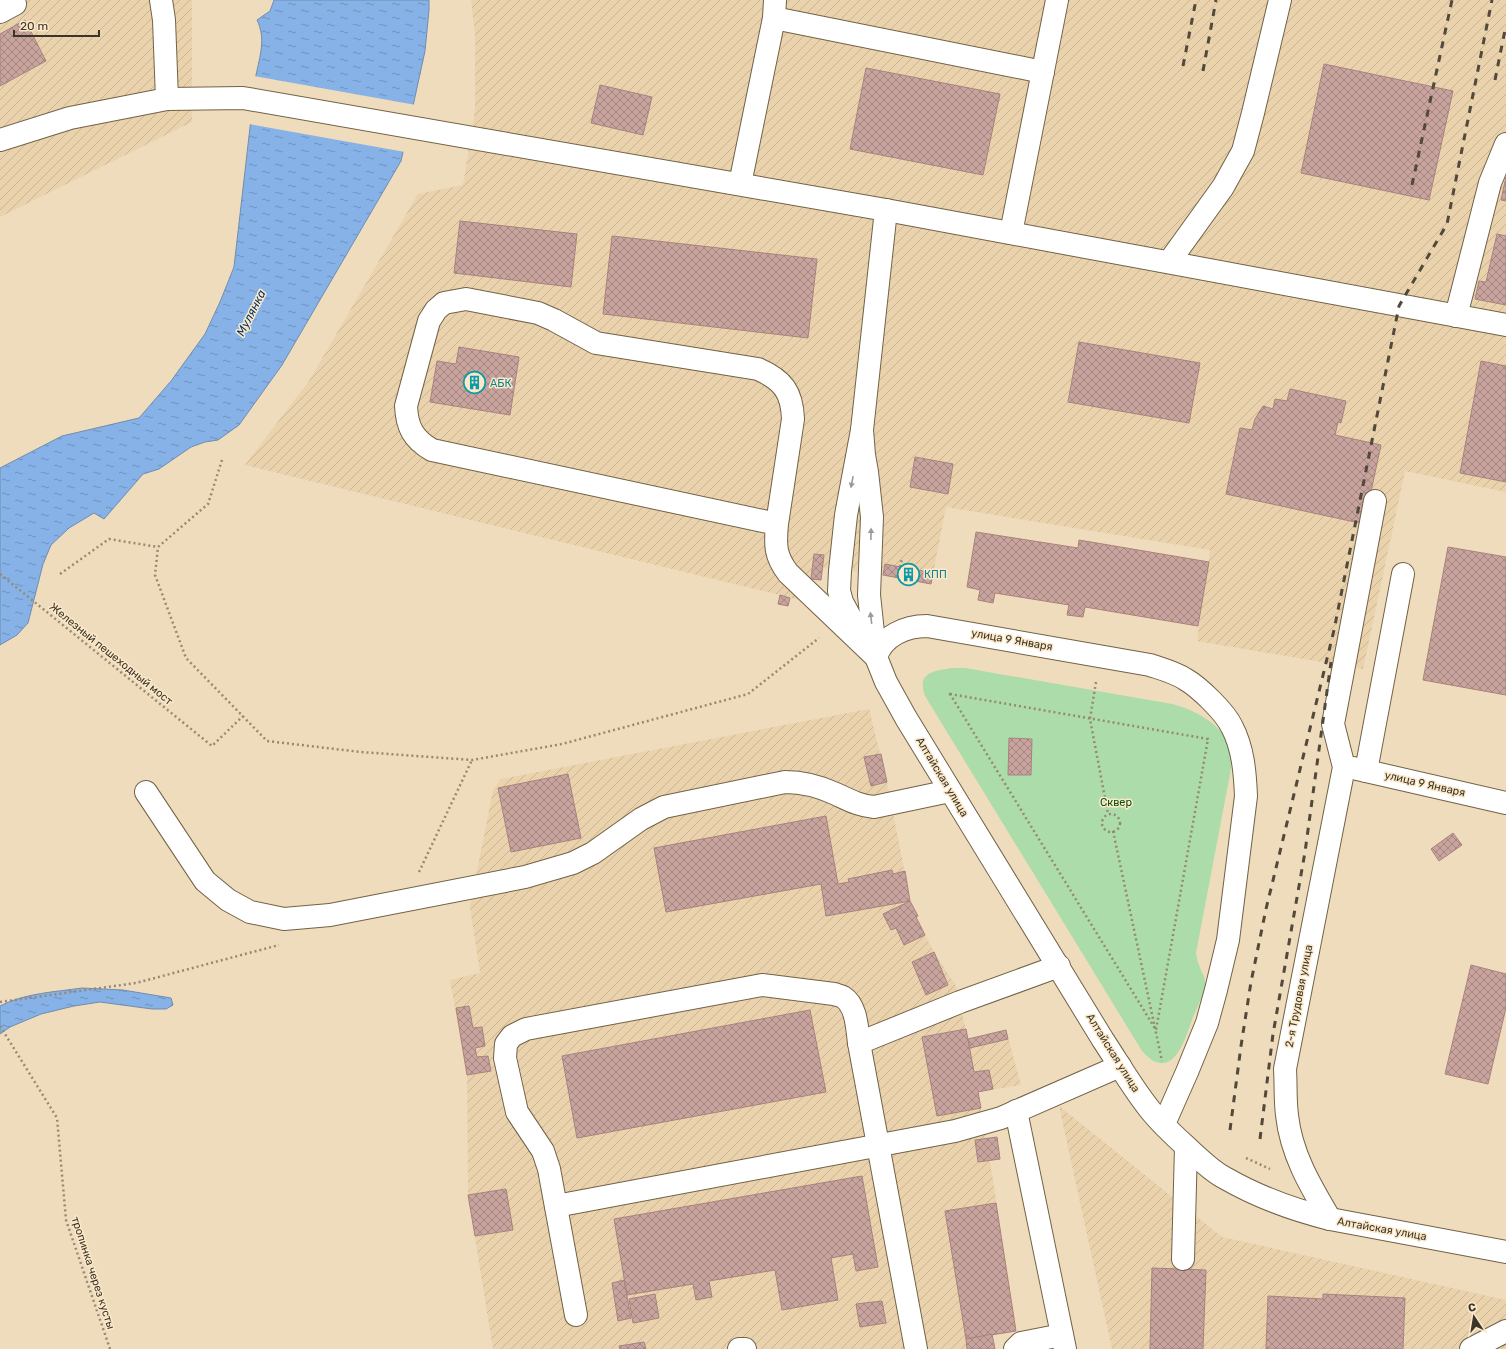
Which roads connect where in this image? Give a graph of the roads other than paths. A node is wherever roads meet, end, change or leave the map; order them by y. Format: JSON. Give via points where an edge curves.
{"nodes":[{"id":1,"x":161,"y":0,"type":"edge"},
{"id":2,"x":1057,"y":0,"type":"edge"},
{"id":3,"x":1280,"y":0,"type":"edge"},
{"id":4,"x":774,"y":9,"type":"edge"},
{"id":5,"x":1043,"y":72,"type":"junction"},
{"id":6,"x":167,"y":99,"type":"junction"},
{"id":7,"x":0,"y":140,"type":"edge"},
{"id":8,"x":1506,"y":144,"type":"edge"},
{"id":9,"x":740,"y":184,"type":"junction"},
{"id":10,"x":886,"y":210,"type":"junction"},
{"id":11,"x":1011,"y":233,"type":"junction"},
{"id":12,"x":1169,"y":262,"type":"junction"},
{"id":13,"x":1456,"y":316,"type":"junction"},
{"id":14,"x":1506,"y":325,"type":"edge"},
{"id":15,"x":862,"y":430,"type":"junction"},
{"id":16,"x":1375,"y":501,"type":"dead end"},
{"id":17,"x":777,"y":524,"type":"junction"},
{"id":18,"x":1403,"y":574,"type":"dead end"},
{"id":19,"x":876,"y":657,"type":"junction"},
{"id":20,"x":1344,"y":766,"type":"junction"},
{"id":21,"x":1366,"y":771,"type":"junction"},
{"id":22,"x":950,"y":791,"type":"junction"},
{"id":23,"x":146,"y":792,"type":"dead end"},
{"id":24,"x":1506,"y":803,"type":"edge"},
{"id":25,"x":1059,"y":966,"type":"junction"},
{"id":26,"x":859,"y":1043,"type":"junction"},
{"id":27,"x":1120,"y":1066,"type":"junction"},
{"id":28,"x":1016,"y":1111,"type":"junction"},
{"id":29,"x":1164,"y":1124,"type":"junction"},
{"id":30,"x":878,"y":1146,"type":"junction"},
{"id":31,"x":1186,"y":1147,"type":"junction"},
{"id":32,"x":556,"y":1206,"type":"junction"},
{"id":33,"x":1330,"y":1220,"type":"junction"},
{"id":34,"x":1506,"y":1252,"type":"edge"},
{"id":35,"x":1183,"y":1259,"type":"dead end"},
{"id":36,"x":576,"y":1315,"type":"dead end"},
{"id":37,"x":1506,"y":1330,"type":"edge"},
{"id":38,"x":1064,"y":1342,"type":"edge"},
{"id":39,"x":739,"y":1349,"type":"edge"},
{"id":40,"x":745,"y":1349,"type":"edge"},
{"id":41,"x":916,"y":1349,"type":"edge"},
{"id":42,"x":1015,"y":1349,"type":"edge"},
{"id":43,"x":1471,"y":1349,"type":"edge"}],
"edges":[{"from":1,"to":6,"type":"street"},
{"from":2,"to":5,"type":"street"},
{"from":3,"to":12,"type":"street","via":[[1243,151],[1223,187]]},
{"from":4,"to":5,"type":"street"},
{"from":4,"to":9,"type":"street"},
{"from":5,"to":11,"type":"street"},
{"from":6,"to":7,"type":"street","via":[[70,118]]},
{"from":6,"to":9,"type":"street","via":[[243,98]]},
{"from":8,"to":13,"type":"street","via":[[1490,183]]},
{"from":9,"to":10,"type":"street"},
{"from":10,"to":11,"type":"street"},
{"from":10,"to":15,"type":"street"},
{"from":11,"to":12,"type":"street"},
{"from":12,"to":13,"type":"street"},
{"from":13,"to":14,"type":"street"},
{"from":19,"to":15,"type":"street","one_way":true,"via":[[869,595],[872,517]]},
{"from":15,"to":19,"type":"street","one_way":true,"via":[[846,515],[839,591],[846,613]]},
{"from":16,"to":20,"type":"street","via":[[1333,724]]},
{"from":17,"to":17,"type":"street","via":[[432,450],[420,443],[411,429],[406,406],[429,321],[444,303],[466,299],[538,313],[596,343],[758,369],[771,375],[782,384],[789,394],[792,405]]},
{"from":17,"to":19,"type":"street","via":[[777,555],[781,564]]},
{"from":18,"to":21,"type":"street"},
{"from":19,"to":22,"type":"street","name":"Алтайская улица","via":[[886,682]]},
{"from":19,"to":29,"type":"street","name":"улица 9 Января","via":[[882,644],[893,635],[901,630],[922,626],[1150,665],[1186,679],[1213,702],[1232,726],[1241,749],[1246,796],[1228,940],[1207,1023]]},
{"from":20,"to":21,"type":"street","name":"улица 9 Января"},
{"from":20,"to":33,"type":"street","name":"2-я Трудовая улица","via":[[1285,1069],[1287,1116],[1295,1153]]},
{"from":21,"to":24,"type":"street","name":"улица 9 Января"},
{"from":22,"to":23,"type":"street","via":[[874,808],[862,806],[810,784],[785,782],[664,807],[641,819],[593,853],[551,870],[330,915],[284,920],[250,912],[228,900],[205,881]]},
{"from":22,"to":25,"type":"street","name":"Алтайская улица"},
{"from":25,"to":26,"type":"street"},
{"from":25,"to":27,"type":"street","name":"Алтайская улица"},
{"from":26,"to":30,"type":"street"},
{"from":26,"to":32,"type":"street","via":[[854,1014],[843,997],[762,985],[526,1029],[512,1036],[506,1044],[505,1058],[513,1098],[517,1112],[543,1151]]},
{"from":27,"to":28,"type":"street"},
{"from":27,"to":29,"type":"street","name":"Алтайская улица"},
{"from":28,"to":30,"type":"street","via":[[955,1131]]},
{"from":28,"to":38,"type":"street"},
{"from":29,"to":31,"type":"street","name":"Алтайская улица"},
{"from":30,"to":32,"type":"street"},
{"from":30,"to":41,"type":"street"},
{"from":31,"to":33,"type":"street","name":"Алтайская улица","via":[[1224,1178],[1275,1201]]},
{"from":31,"to":35,"type":"street"},
{"from":32,"to":36,"type":"street"},
{"from":33,"to":34,"type":"street","name":"Алтайская улица"},
{"from":37,"to":43,"type":"street"},
{"from":38,"to":42,"type":"street","via":[[1021,1343]]},
{"from":39,"to":40,"type":"street"}]}
